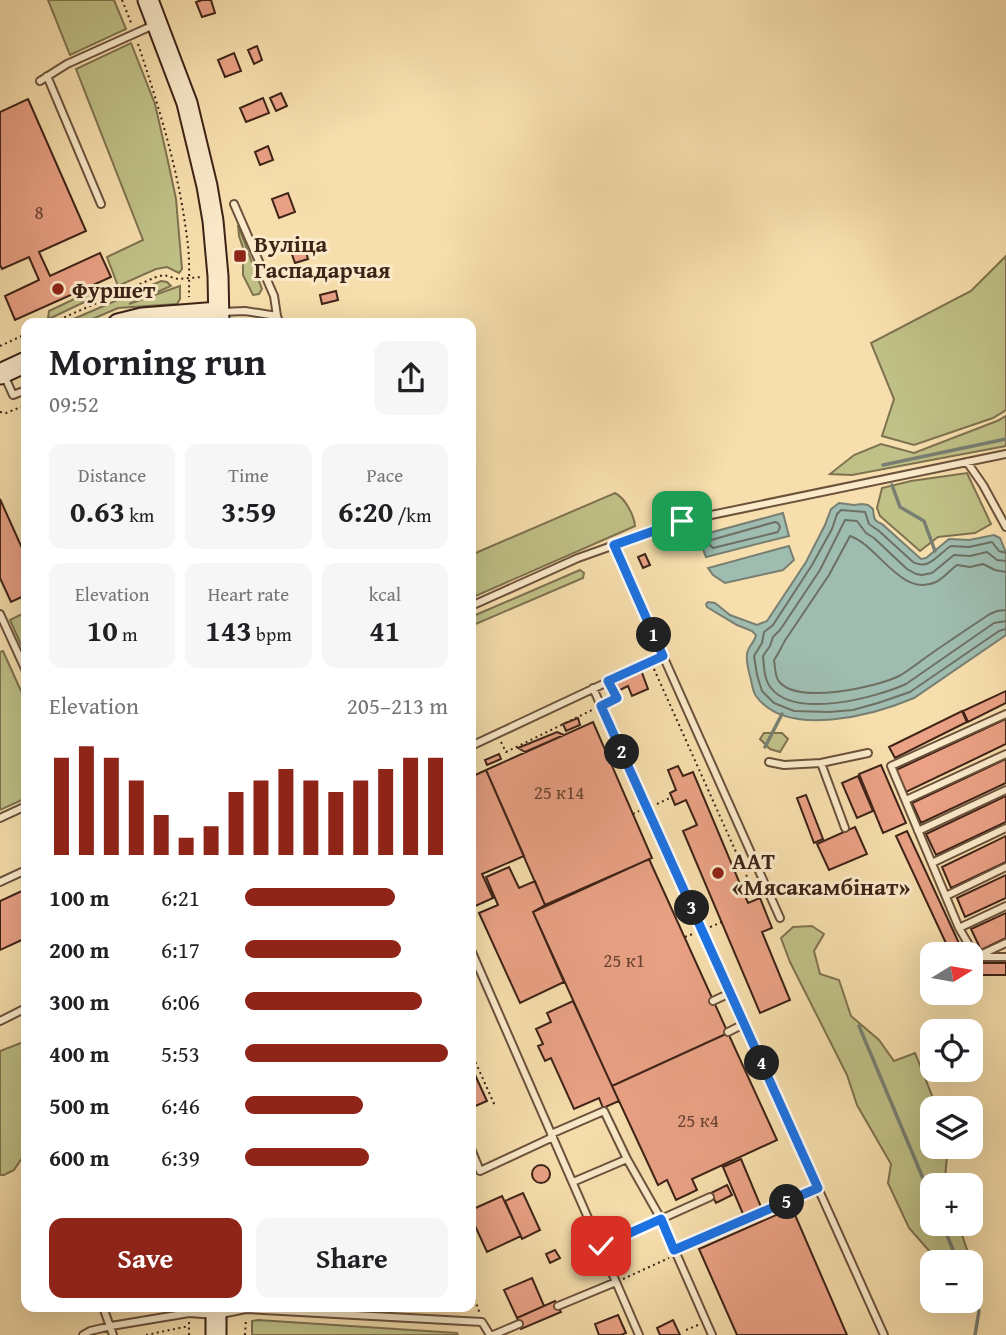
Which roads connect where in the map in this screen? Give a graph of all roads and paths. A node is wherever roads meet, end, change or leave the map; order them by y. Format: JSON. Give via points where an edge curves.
{"nodes":[{"id":1,"x":122,"y":0,"type":"edge"},
{"id":2,"x":148,"y":0,"type":"edge"},
{"id":3,"x":157,"y":23,"type":"junction"},
{"id":4,"x":135,"y":34,"type":"junction"},
{"id":5,"x":47,"y":76,"type":"junction"},
{"id":6,"x":40,"y":81,"type":"dead end"},
{"id":7,"x":101,"y":204,"type":"dead end"},
{"id":8,"x":234,"y":204,"type":"dead end"},
{"id":9,"x":190,"y":277,"type":"junction"},
{"id":10,"x":204,"y":277,"type":"dead end"},
{"id":11,"x":189,"y":304,"type":"dead end"},
{"id":12,"x":277,"y":316,"type":"joint"},
{"id":13,"x":64,"y":318,"type":"edge"},
{"id":14,"x":142,"y":318,"type":"edge"},
{"id":15,"x":219,"y":318,"type":"edge"},
{"id":16,"x":21,"y":336,"type":"edge"},
{"id":17,"x":0,"y":346,"type":"edge"},
{"id":18,"x":21,"y":364,"type":"edge"},
{"id":19,"x":1,"y":371,"type":"edge"},
{"id":20,"x":21,"y":392,"type":"edge"},
{"id":21,"x":21,"y":407,"type":"edge"},
{"id":22,"x":0,"y":412,"type":"edge"},
{"id":23,"x":1006,"y":454,"type":"edge"},
{"id":24,"x":967,"y":462,"type":"junction"},
{"id":25,"x":1003,"y":512,"type":"edge"},
{"id":26,"x":1006,"y":527,"type":"edge"},
{"id":27,"x":614,"y":545,"type":"junction"},
{"id":28,"x":476,"y":604,"type":"edge"},
{"id":29,"x":0,"y":614,"type":"edge"},
{"id":30,"x":663,"y":656,"type":"junction"},
{"id":31,"x":21,"y":660,"type":"edge"},
{"id":32,"x":650,"y":662,"type":"junction"},
{"id":33,"x":608,"y":681,"type":"junction"},
{"id":34,"x":593,"y":688,"type":"junction"},
{"id":35,"x":601,"y":706,"type":"junction"},
{"id":36,"x":1006,"y":714,"type":"edge"},
{"id":37,"x":497,"y":733,"type":"junction"},
{"id":38,"x":476,"y":744,"type":"edge"},
{"id":39,"x":868,"y":753,"type":"dead end"},
{"id":40,"x":1006,"y":754,"type":"edge"},
{"id":41,"x":769,"y":762,"type":"dead end"},
{"id":42,"x":821,"y":763,"type":"junction"},
{"id":43,"x":1006,"y":790,"type":"edge"},
{"id":44,"x":906,"y":800,"type":"junction"},
{"id":45,"x":21,"y":808,"type":"edge"},
{"id":46,"x":0,"y":818,"type":"edge"},
{"id":47,"x":845,"y":828,"type":"dead end"},
{"id":48,"x":1006,"y":828,"type":"edge"},
{"id":49,"x":918,"y":831,"type":"junction"},
{"id":50,"x":932,"y":863,"type":"junction"},
{"id":51,"x":1006,"y":867,"type":"edge"},
{"id":52,"x":21,"y":872,"type":"edge"},
{"id":53,"x":0,"y":882,"type":"edge"},
{"id":54,"x":765,"y":884,"type":"junction"},
{"id":55,"x":946,"y":896,"type":"junction"},
{"id":56,"x":1006,"y":906,"type":"edge"},
{"id":57,"x":780,"y":918,"type":"dead end"},
{"id":58,"x":959,"y":928,"type":"junction"},
{"id":59,"x":967,"y":942,"type":"edge"},
{"id":60,"x":1006,"y":943,"type":"edge"},
{"id":61,"x":984,"y":953,"type":"edge"},
{"id":62,"x":984,"y":957,"type":"edge"},
{"id":63,"x":1006,"y":957,"type":"edge"},
{"id":64,"x":476,"y":961,"type":"edge"},
{"id":65,"x":730,"y":993,"type":"junction"},
{"id":66,"x":713,"y":1001,"type":"dead end"},
{"id":67,"x":21,"y":1010,"type":"edge"},
{"id":68,"x":0,"y":1021,"type":"edge"},
{"id":69,"x":744,"y":1024,"type":"junction"},
{"id":70,"x":727,"y":1031,"type":"dead end"},
{"id":71,"x":476,"y":1063,"type":"edge"},
{"id":72,"x":495,"y":1106,"type":"dead end"},
{"id":73,"x":552,"y":1135,"type":"junction"},
{"id":74,"x":627,"y":1159,"type":"junction"},
{"id":75,"x":476,"y":1161,"type":"edge"},
{"id":76,"x":573,"y":1182,"type":"junction"},
{"id":77,"x":818,"y":1188,"type":"junction"},
{"id":78,"x":710,"y":1197,"type":"dead end"},
{"id":79,"x":661,"y":1219,"type":"junction"},
{"id":80,"x":601,"y":1246,"type":"junction"},
{"id":81,"x":675,"y":1253,"type":"junction"},
{"id":82,"x":616,"y":1282,"type":"junction"},
{"id":83,"x":476,"y":1301,"type":"edge"},
{"id":84,"x":558,"y":1306,"type":"dead end"},
{"id":85,"x":105,"y":1312,"type":"edge"},
{"id":86,"x":202,"y":1312,"type":"edge"},
{"id":87,"x":216,"y":1312,"type":"edge"},
{"id":88,"x":246,"y":1312,"type":"edge"},
{"id":89,"x":300,"y":1312,"type":"edge"},
{"id":90,"x":706,"y":1321,"type":"junction"},
{"id":91,"x":482,"y":1322,"type":"junction"},
{"id":92,"x":519,"y":1324,"type":"dead end"},
{"id":93,"x":111,"y":1326,"type":"junction"},
{"id":94,"x":189,"y":1326,"type":"dead end"},
{"id":95,"x":686,"y":1330,"type":"dead end"},
{"id":96,"x":83,"y":1335,"type":"edge"},
{"id":97,"x":113,"y":1335,"type":"edge"},
{"id":98,"x":146,"y":1335,"type":"edge"},
{"id":99,"x":216,"y":1335,"type":"edge"},
{"id":100,"x":245,"y":1335,"type":"edge"},
{"id":101,"x":491,"y":1335,"type":"edge"},
{"id":102,"x":639,"y":1335,"type":"edge"},
{"id":103,"x":712,"y":1335,"type":"edge"},
{"id":104,"x":884,"y":1335,"type":"edge"}],
"edges":[{"from":1,"to":4,"type":"path"},
{"from":2,"to":3,"type":"main road"},
{"from":3,"to":4,"type":"lane"},
{"from":3,"to":15,"type":"main road","via":[[187,103],[207,186]]},
{"from":4,"to":5,"type":"lane"},
{"from":4,"to":9,"type":"path","via":[[178,184]]},
{"from":5,"to":6,"type":"lane"},
{"from":5,"to":7,"type":"lane"},
{"from":8,"to":12,"type":"lane","via":[[274,296]]},
{"from":9,"to":10,"type":"path"},
{"from":9,"to":11,"type":"path"},
{"from":9,"to":13,"type":"path","via":[[156,277]]},
{"from":12,"to":15,"type":"lane","via":[[245,311]]},
{"from":14,"to":15,"type":"main road"},
{"from":16,"to":17,"type":"path"},
{"from":18,"to":19,"type":"main road"},
{"from":19,"to":20,"type":"lane","via":[[13,395]]},
{"from":21,"to":22,"type":"path"},
{"from":23,"to":24,"type":"lane"},
{"from":24,"to":25,"type":"lane"},
{"from":24,"to":27,"type":"lane","via":[[682,521]]},
{"from":25,"to":26,"type":"lane"},
{"from":27,"to":28,"type":"lane"},
{"from":27,"to":30,"type":"lane"},
{"from":29,"to":31,"type":"lane"},
{"from":30,"to":32,"type":"lane"},
{"from":30,"to":54,"type":"lane"},
{"from":32,"to":33,"type":"lane"},
{"from":32,"to":54,"type":"path","via":[[752,890]]},
{"from":33,"to":34,"type":"lane"},
{"from":33,"to":35,"type":"path","via":[[617,698]]},
{"from":34,"to":35,"type":"lane"},
{"from":34,"to":37,"type":"lane"},
{"from":35,"to":37,"type":"path","via":[[506,752]]},
{"from":35,"to":65,"type":"lane"},
{"from":36,"to":44,"type":"lane","via":[[891,766]]},
{"from":37,"to":38,"type":"lane"},
{"from":39,"to":42,"type":"lane"},
{"from":40,"to":44,"type":"lane"},
{"from":41,"to":42,"type":"lane"},
{"from":42,"to":47,"type":"lane"},
{"from":43,"to":49,"type":"lane"},
{"from":44,"to":49,"type":"lane"},
{"from":45,"to":46,"type":"lane"},
{"from":48,"to":50,"type":"lane"},
{"from":49,"to":50,"type":"lane"},
{"from":50,"to":55,"type":"lane"},
{"from":51,"to":55,"type":"lane"},
{"from":52,"to":53,"type":"lane"},
{"from":54,"to":57,"type":"lane"},
{"from":55,"to":58,"type":"lane"},
{"from":56,"to":58,"type":"lane"},
{"from":58,"to":59,"type":"lane"},
{"from":60,"to":61,"type":"lane"},
{"from":62,"to":63,"type":"lane"},
{"from":64,"to":73,"type":"lane"},
{"from":65,"to":66,"type":"lane"},
{"from":65,"to":69,"type":"lane"},
{"from":67,"to":68,"type":"lane"},
{"from":69,"to":70,"type":"lane"},
{"from":69,"to":77,"type":"lane"},
{"from":71,"to":72,"type":"path"},
{"from":73,"to":74,"type":"lane","via":[[604,1111]]},
{"from":73,"to":75,"type":"lane","via":[[480,1171]]},
{"from":73,"to":76,"type":"lane"},
{"from":74,"to":76,"type":"lane"},
{"from":74,"to":79,"type":"lane"},
{"from":76,"to":80,"type":"lane"},
{"from":77,"to":81,"type":"lane"},
{"from":77,"to":104,"type":"lane"},
{"from":78,"to":79,"type":"lane"},
{"from":79,"to":80,"type":"lane"},
{"from":79,"to":81,"type":"lane"},
{"from":80,"to":82,"type":"lane"},
{"from":81,"to":82,"type":"path"},
{"from":81,"to":90,"type":"lane"},
{"from":82,"to":84,"type":"lane"},
{"from":82,"to":102,"type":"lane"},
{"from":83,"to":91,"type":"path"},
{"from":85,"to":93,"type":"lane"},
{"from":86,"to":93,"type":"lane"},
{"from":87,"to":99,"type":"main road"},
{"from":88,"to":100,"type":"path"},
{"from":89,"to":91,"type":"lane"},
{"from":90,"to":95,"type":"path"},
{"from":90,"to":103,"type":"lane"},
{"from":91,"to":101,"type":"lane"},
{"from":92,"to":101,"type":"lane"},
{"from":93,"to":96,"type":"lane"},
{"from":93,"to":97,"type":"lane"},
{"from":94,"to":98,"type":"path"}]}
